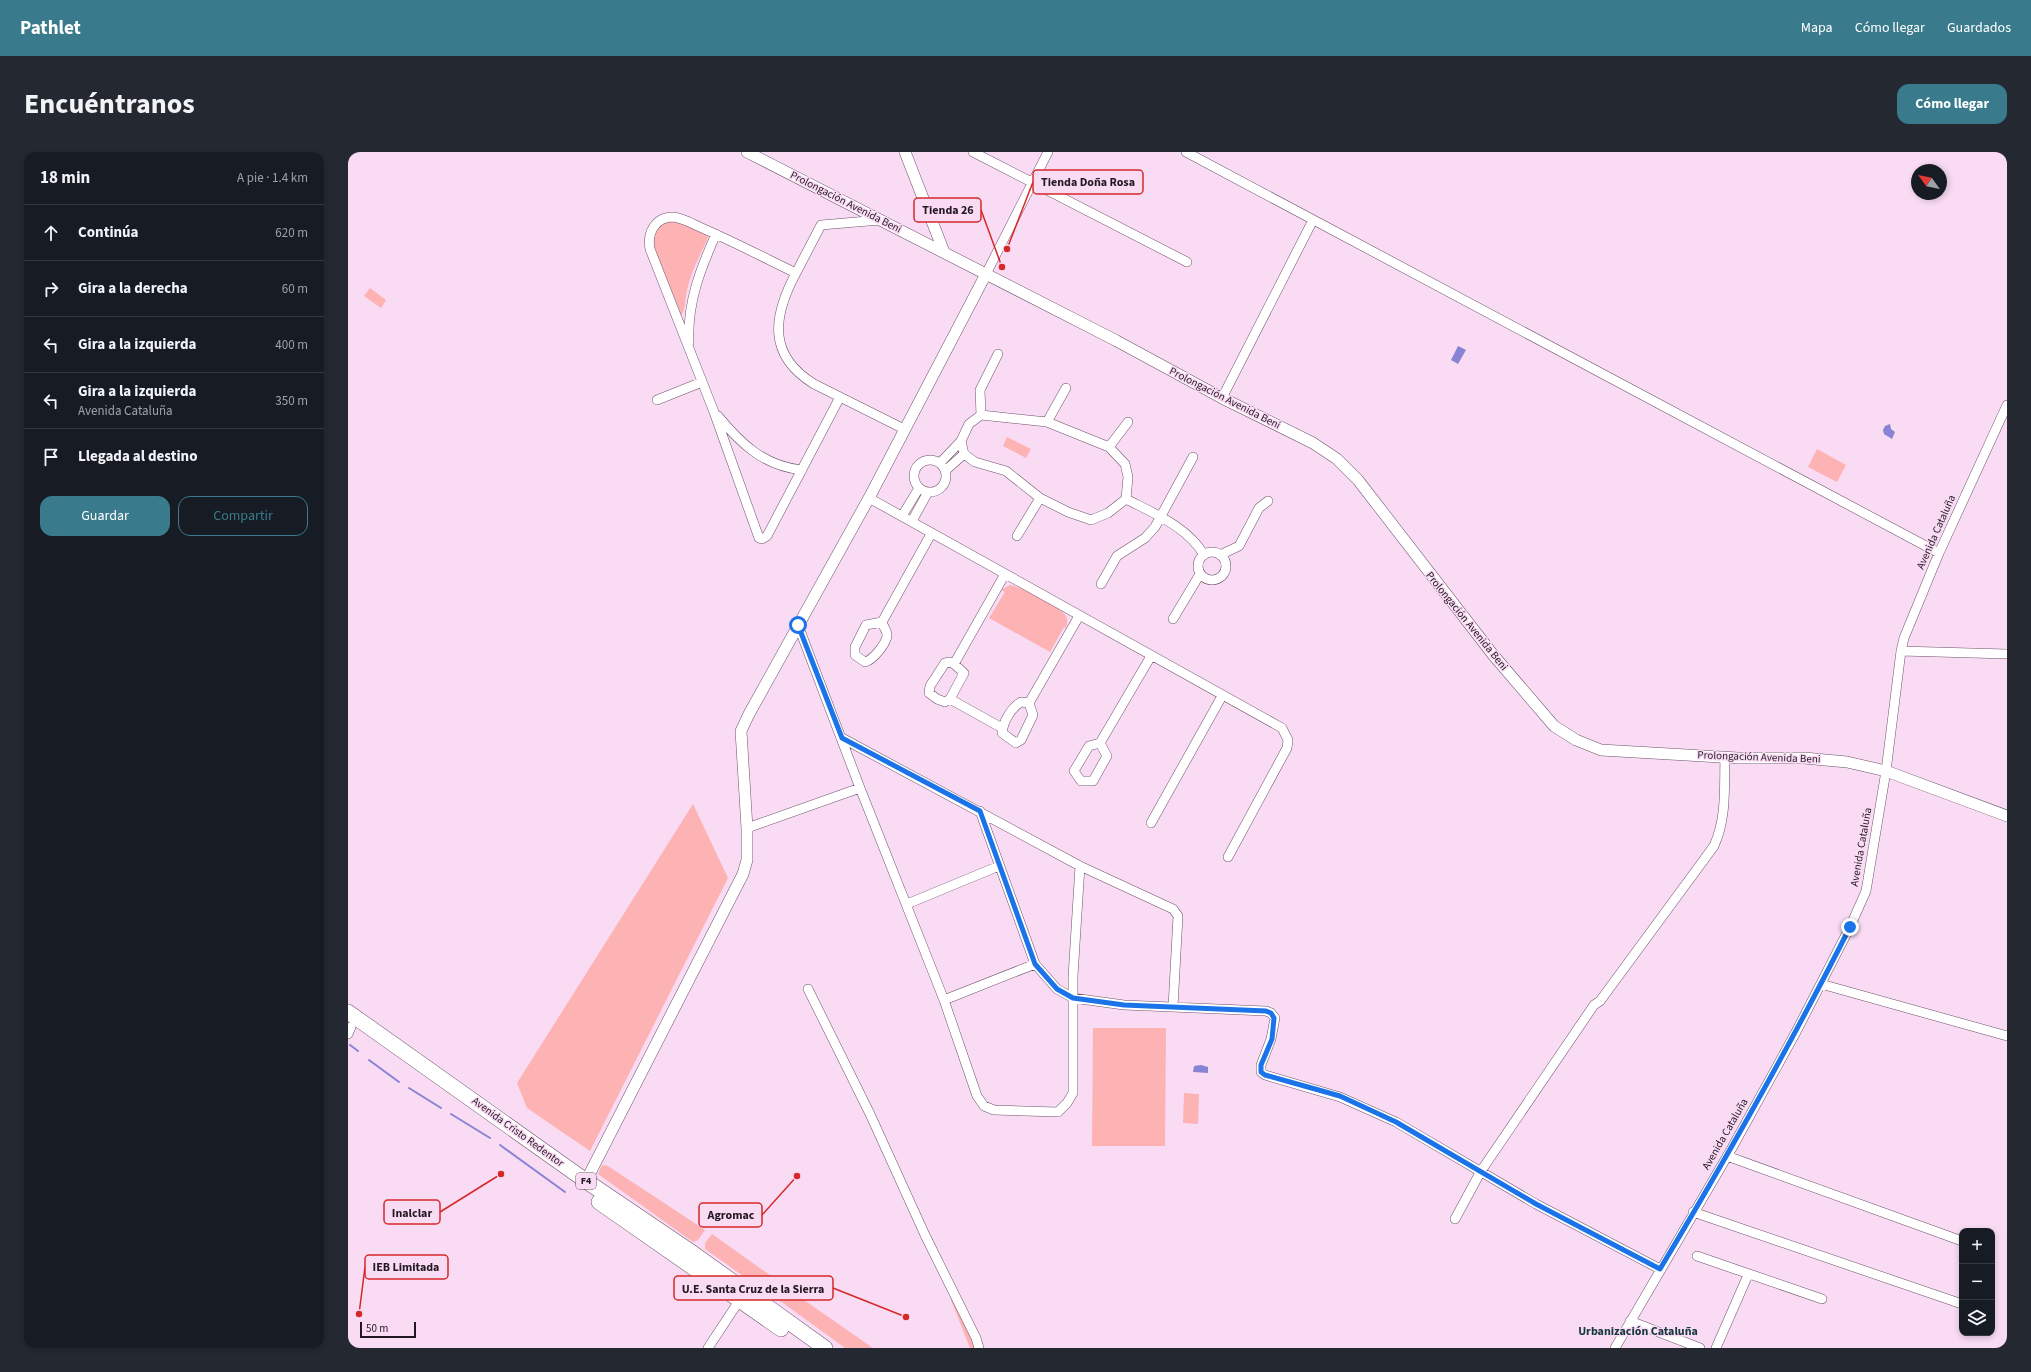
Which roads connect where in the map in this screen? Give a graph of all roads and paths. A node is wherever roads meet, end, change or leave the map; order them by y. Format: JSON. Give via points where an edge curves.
{"nodes":[{"id":1,"x":747,"y":152,"type":"edge"},
{"id":2,"x":904,"y":152,"type":"edge"},
{"id":3,"x":973,"y":152,"type":"edge"},
{"id":4,"x":1048,"y":152,"type":"edge"},
{"id":5,"x":1186,"y":152,"type":"edge"},
{"id":6,"x":1033,"y":182,"type":"junction"},
{"id":7,"x":881,"y":220,"type":"junction"},
{"id":8,"x":1313,"y":220,"type":"junction"},
{"id":9,"x":716,"y":234,"type":"junction"},
{"id":10,"x":944,"y":252,"type":"junction"},
{"id":11,"x":1187,"y":262,"type":"dead end"},
{"id":12,"x":796,"y":273,"type":"junction"},
{"id":13,"x":986,"y":274,"type":"junction"},
{"id":14,"x":690,"y":352,"type":"junction"},
{"id":15,"x":998,"y":354,"type":"dead end"},
{"id":16,"x":702,"y":382,"type":"junction"},
{"id":17,"x":1066,"y":388,"type":"dead end"},
{"id":18,"x":840,"y":397,"type":"junction"},
{"id":19,"x":1222,"y":398,"type":"junction"},
{"id":20,"x":657,"y":400,"type":"dead end"},
{"id":21,"x":2007,"y":405,"type":"edge"},
{"id":22,"x":714,"y":412,"type":"junction"},
{"id":23,"x":981,"y":415,"type":"junction"},
{"id":24,"x":1047,"y":422,"type":"junction"},
{"id":25,"x":1128,"y":422,"type":"dead end"},
{"id":26,"x":904,"y":429,"type":"junction"},
{"id":27,"x":961,"y":441,"type":"junction"},
{"id":28,"x":1109,"y":447,"type":"junction"},
{"id":29,"x":964,"y":454,"type":"junction"},
{"id":30,"x":1193,"y":457,"type":"dead end"},
{"id":31,"x":943,"y":467,"type":"junction"},
{"id":32,"x":802,"y":470,"type":"junction"},
{"id":33,"x":919,"y":488,"type":"junction"},
{"id":34,"x":928,"y":492,"type":"junction"},
{"id":35,"x":869,"y":498,"type":"junction"},
{"id":36,"x":1040,"y":498,"type":"junction"},
{"id":37,"x":1126,"y":498,"type":"junction"},
{"id":38,"x":1268,"y":501,"type":"dead end"},
{"id":39,"x":902,"y":516,"type":"junction"},
{"id":40,"x":1161,"y":516,"type":"junction"},
{"id":41,"x":912,"y":521,"type":"junction"},
{"id":42,"x":931,"y":534,"type":"junction"},
{"id":43,"x":1017,"y":536,"type":"dead end"},
{"id":44,"x":1939,"y":553,"type":"junction"},
{"id":45,"x":1204,"y":555,"type":"junction"},
{"id":46,"x":1220,"y":555,"type":"junction"},
{"id":47,"x":1005,"y":574,"type":"junction"},
{"id":48,"x":1200,"y":574,"type":"junction"},
{"id":49,"x":1101,"y":584,"type":"dead end"},
{"id":50,"x":1079,"y":616,"type":"junction"},
{"id":51,"x":1173,"y":619,"type":"dead end"},
{"id":52,"x":882,"y":622,"type":"dead end"},
{"id":53,"x":798,"y":625,"type":"junction"},
{"id":54,"x":1901,"y":651,"type":"junction"},
{"id":55,"x":2007,"y":654,"type":"edge"},
{"id":56,"x":1151,"y":656,"type":"junction"},
{"id":57,"x":954,"y":664,"type":"junction"},
{"id":58,"x":1222,"y":696,"type":"junction"},
{"id":59,"x":950,"y":699,"type":"junction"},
{"id":60,"x":1029,"y":703,"type":"junction"},
{"id":61,"x":1002,"y":728,"type":"junction"},
{"id":62,"x":842,"y":738,"type":"junction"},
{"id":63,"x":1100,"y":743,"type":"dead end"},
{"id":64,"x":1725,"y":757,"type":"junction"},
{"id":65,"x":1886,"y":771,"type":"junction"},
{"id":66,"x":860,"y":788,"type":"junction"},
{"id":67,"x":980,"y":811,"type":"junction"},
{"id":68,"x":2007,"y":816,"type":"edge"},
{"id":69,"x":1151,"y":823,"type":"dead end"},
{"id":70,"x":747,"y":828,"type":"junction"},
{"id":71,"x":1228,"y":857,"type":"dead end"},
{"id":72,"x":1000,"y":866,"type":"junction"},
{"id":73,"x":1080,"y":866,"type":"junction"},
{"id":74,"x":907,"y":904,"type":"junction"},
{"id":75,"x":1035,"y":964,"type":"junction"},
{"id":76,"x":1821,"y":984,"type":"junction"},
{"id":77,"x":808,"y":989,"type":"dead end"},
{"id":78,"x":1073,"y":998,"type":"junction"},
{"id":79,"x":944,"y":1000,"type":"junction"},
{"id":80,"x":1173,"y":1006,"type":"junction"},
{"id":81,"x":348,"y":1012,"type":"edge"},
{"id":82,"x":349,"y":1029,"type":"edge"},
{"id":83,"x":2007,"y":1036,"type":"edge"},
{"id":84,"x":1727,"y":1156,"type":"junction"},
{"id":85,"x":1481,"y":1171,"type":"junction"},
{"id":86,"x":586,"y":1181,"type":"junction"},
{"id":87,"x":1693,"y":1212,"type":"junction"},
{"id":88,"x":1455,"y":1219,"type":"dead end"},
{"id":89,"x":1959,"y":1240,"type":"edge"},
{"id":90,"x":1697,"y":1256,"type":"dead end"},
{"id":91,"x":1660,"y":1269,"type":"junction"},
{"id":92,"x":1748,"y":1275,"type":"junction"},
{"id":93,"x":1822,"y":1299,"type":"dead end"},
{"id":94,"x":739,"y":1300,"type":"junction"},
{"id":95,"x":1959,"y":1303,"type":"edge"},
{"id":96,"x":1630,"y":1321,"type":"junction"},
{"id":97,"x":708,"y":1348,"type":"edge"},
{"id":98,"x":808,"y":1348,"type":"edge"},
{"id":99,"x":825,"y":1348,"type":"edge"},
{"id":100,"x":979,"y":1348,"type":"edge"},
{"id":101,"x":1615,"y":1348,"type":"edge"},
{"id":102,"x":1700,"y":1348,"type":"edge"},
{"id":103,"x":1716,"y":1348,"type":"edge"}],
"edges":[{"from":1,"to":7,"type":"street","name":"Prolongación Avenida Beni"},
{"from":2,"to":10,"type":"street"},
{"from":3,"to":6,"type":"street"},
{"from":4,"to":6,"type":"street"},
{"from":5,"to":8,"type":"street"},
{"from":6,"to":11,"type":"street"},
{"from":6,"to":13,"type":"street"},
{"from":7,"to":10,"type":"street","name":"Prolongación Avenida Beni"},
{"from":7,"to":12,"type":"street","via":[[820,225]]},
{"from":8,"to":19,"type":"street"},
{"from":8,"to":44,"type":"street"},
{"from":9,"to":12,"type":"street"},
{"from":9,"to":14,"type":"street","via":[[693,293],[689,321]]},
{"from":9,"to":14,"type":"street","via":[[674,217],[658,222],[649,236],[650,249]]},
{"from":10,"to":13,"type":"street","name":"Prolongación Avenida Beni"},
{"from":12,"to":18,"type":"street","via":[[779,315],[780,341],[797,371],[814,384]]},
{"from":13,"to":19,"type":"street","name":"Prolongación Avenida Beni"},
{"from":13,"to":26,"type":"street"},
{"from":14,"to":16,"type":"street"},
{"from":15,"to":23,"type":"street","via":[[980,390]]},
{"from":16,"to":20,"type":"street"},
{"from":16,"to":22,"type":"street"},
{"from":17,"to":24,"type":"street"},
{"from":18,"to":26,"type":"street"},
{"from":18,"to":32,"type":"street"},
{"from":19,"to":64,"type":"street","name":"Prolongación Avenida Beni","via":[[1313,443],[1337,459],[1358,480],[1494,656],[1554,726],[1576,740],[1600,750]]},
{"from":21,"to":44,"type":"street","name":"Avenida Cataluña"},
{"from":22,"to":32,"type":"street","via":[[754,453],[776,465]]},
{"from":22,"to":32,"type":"street","via":[[759,538],[767,536]]},
{"from":23,"to":24,"type":"street"},
{"from":23,"to":27,"type":"street","via":[[969,424]]},
{"from":24,"to":28,"type":"street"},
{"from":25,"to":28,"type":"street"},
{"from":26,"to":35,"type":"street"},
{"from":27,"to":29,"type":"street"},
{"from":27,"to":31,"type":"street"},
{"from":28,"to":37,"type":"street","via":[[1125,464],[1128,477]]},
{"from":29,"to":31,"type":"street"},
{"from":29,"to":36,"type":"street","via":[[975,462],[1006,471]]},
{"from":30,"to":40,"type":"street"},
{"from":31,"to":33,"type":"street","via":[[936,460],[925,460],[916,467],[914,478]]},
{"from":31,"to":34,"type":"street","via":[[947,476],[943,486],[934,492]]},
{"from":33,"to":34,"type":"street"},
{"from":33,"to":39,"type":"street"},
{"from":34,"to":41,"type":"street"},
{"from":35,"to":39,"type":"street"},
{"from":35,"to":53,"type":"street"},
{"from":36,"to":37,"type":"street","via":[[1091,520],[1108,513]]},
{"from":36,"to":43,"type":"street"},
{"from":37,"to":40,"type":"street"},
{"from":38,"to":46,"type":"street","via":[[1259,508],[1238,546]]},
{"from":39,"to":41,"type":"street"},
{"from":40,"to":45,"type":"street","via":[[1182,531]]},
{"from":40,"to":49,"type":"street","via":[[1145,538],[1117,556]]},
{"from":41,"to":42,"type":"street"},
{"from":42,"to":47,"type":"street"},
{"from":42,"to":52,"type":"street"},
{"from":44,"to":54,"type":"street","name":"Avenida Cataluña"},
{"from":45,"to":46,"type":"street","via":[[1212,552]]},
{"from":45,"to":48,"type":"street","via":[[1199,562]]},
{"from":46,"to":48,"type":"street","via":[[1226,568],[1221,576],[1208,580]]},
{"from":47,"to":50,"type":"street"},
{"from":47,"to":57,"type":"street"},
{"from":48,"to":51,"type":"street"},
{"from":50,"to":56,"type":"street"},
{"from":50,"to":60,"type":"street"},
{"from":53,"to":62,"type":"street"},
{"from":53,"to":70,"type":"street","via":[[741,731]]},
{"from":54,"to":55,"type":"street"},
{"from":54,"to":65,"type":"street","name":"Avenida Cataluña"},
{"from":56,"to":58,"type":"street"},
{"from":56,"to":63,"type":"street"},
{"from":57,"to":59,"type":"street","via":[[964,672]]},
{"from":57,"to":59,"type":"street","via":[[945,662],[930,686],[929,693],[946,702]]},
{"from":58,"to":69,"type":"street"},
{"from":58,"to":71,"type":"street","via":[[1282,728],[1288,740],[1287,748]]},
{"from":59,"to":61,"type":"street"},
{"from":60,"to":61,"type":"street","via":[[1021,702],[1014,707]]},
{"from":60,"to":61,"type":"street","via":[[1033,715],[1021,740],[1016,743],[1009,740],[1002,733]]},
{"from":62,"to":66,"type":"street"},
{"from":62,"to":67,"type":"street"},
{"from":64,"to":65,"type":"street","name":"Prolongación Avenida Beni","via":[[1804,758],[1847,762]]},
{"from":64,"to":85,"type":"street","via":[[1724,814],[1714,846],[1600,1001],[1594,1005]]},
{"from":65,"to":68,"type":"street","name":"Prolongación Avenida Beni"},
{"from":65,"to":76,"type":"street","name":"Avenida Cataluña","via":[[1866,891]]},
{"from":66,"to":70,"type":"street"},
{"from":66,"to":74,"type":"street"},
{"from":67,"to":72,"type":"street"},
{"from":67,"to":73,"type":"street"},
{"from":70,"to":86,"type":"street","via":[[747,860],[743,874]]},
{"from":72,"to":74,"type":"street"},
{"from":72,"to":75,"type":"street"},
{"from":73,"to":78,"type":"street"},
{"from":73,"to":80,"type":"street","via":[[1173,909],[1178,916]]},
{"from":74,"to":79,"type":"street"},
{"from":75,"to":78,"type":"street","via":[[1057,989]]},
{"from":75,"to":79,"type":"street"},
{"from":76,"to":83,"type":"street"},
{"from":76,"to":84,"type":"street","name":"Avenida Cataluña"},
{"from":77,"to":100,"type":"street","via":[[870,1114]]},
{"from":78,"to":79,"type":"street","via":[[1073,1093],[1058,1112],[994,1110],[984,1106],[977,1096]]},
{"from":78,"to":80,"type":"street","via":[[1124,1005]]},
{"from":80,"to":85,"type":"street","via":[[1271,1013],[1274,1018],[1272,1039],[1261,1065],[1261,1072],[1340,1096],[1396,1122]]},
{"from":81,"to":86,"type":"highway","name":"Avenida Cristo Redentor","number":"F4"},
{"from":82,"to":94,"type":"highway","name":"Avenida Cristo Redentor","number":"F4"},
{"from":84,"to":87,"type":"street","name":"Avenida Cataluña"},
{"from":84,"to":89,"type":"street"},
{"from":85,"to":88,"type":"street"},
{"from":85,"to":91,"type":"street","via":[[1536,1204]]},
{"from":86,"to":99,"type":"highway","name":"Avenida Cristo Redentor","number":"F4","via":[[694,1254]]},
{"from":87,"to":91,"type":"street","name":"Avenida Cataluña"},
{"from":87,"to":95,"type":"street"},
{"from":90,"to":92,"type":"street"},
{"from":91,"to":96,"type":"street","name":"Avenida Cataluña"},
{"from":92,"to":93,"type":"street"},
{"from":92,"to":103,"type":"street"},
{"from":94,"to":97,"type":"street"},
{"from":94,"to":98,"type":"highway","name":"Avenida Cristo Redentor","number":"F4"},
{"from":96,"to":101,"type":"street","name":"Avenida Cataluña"},
{"from":96,"to":102,"type":"street"}]}
